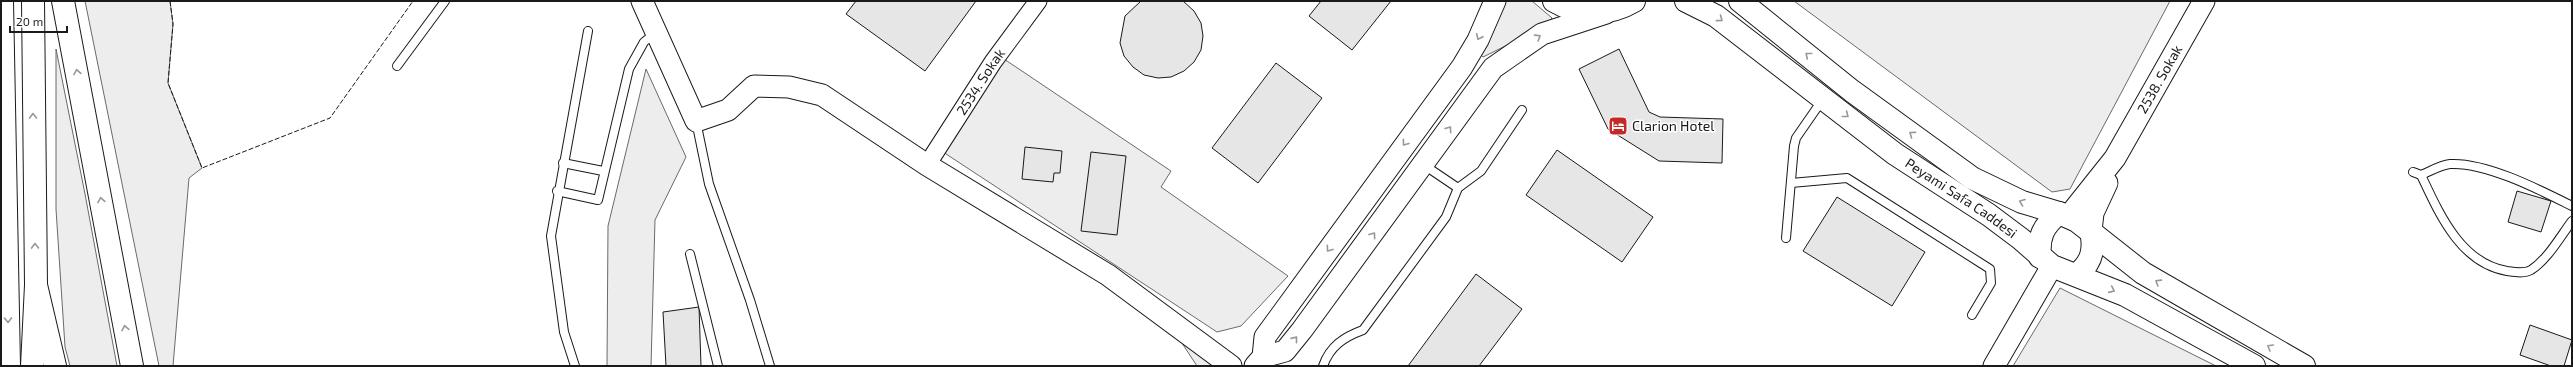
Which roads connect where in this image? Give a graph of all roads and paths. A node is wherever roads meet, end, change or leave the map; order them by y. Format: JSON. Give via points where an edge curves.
{"nodes":[{"id":1,"x":2,"y":1,"type":"edge"},
{"id":2,"x":33,"y":1,"type":"edge"},
{"id":3,"x":63,"y":1,"type":"edge"},
{"id":4,"x":445,"y":1,"type":"edge"},
{"id":5,"x":642,"y":1,"type":"edge"},
{"id":6,"x":1038,"y":1,"type":"edge"},
{"id":7,"x":1494,"y":1,"type":"edge"},
{"id":8,"x":1554,"y":1,"type":"edge"},
{"id":9,"x":1634,"y":1,"type":"edge"},
{"id":10,"x":1686,"y":1,"type":"edge"},
{"id":11,"x":1740,"y":1,"type":"edge"},
{"id":12,"x":2204,"y":1,"type":"edge"},
{"id":13,"x":1611,"y":11,"type":"junction"},
{"id":14,"x":588,"y":31,"type":"dead end"},
{"id":15,"x":656,"y":32,"type":"junction"},
{"id":16,"x":397,"y":66,"type":"dead end"},
{"id":17,"x":1823,"y":98,"type":"junction"},
{"id":18,"x":1522,"y":110,"type":"dead end"},
{"id":19,"x":696,"y":121,"type":"junction"},
{"id":20,"x":2115,"y":158,"type":"junction"},
{"id":21,"x":563,"y":163,"type":"junction"},
{"id":22,"x":927,"y":164,"type":"junction"},
{"id":23,"x":1423,"y":165,"type":"junction"},
{"id":24,"x":603,"y":171,"type":"junction"},
{"id":25,"x":1791,"y":183,"type":"junction"},
{"id":26,"x":1458,"y":188,"type":"junction"},
{"id":27,"x":557,"y":191,"type":"junction"},
{"id":28,"x":2572,"y":206,"type":"edge"},
{"id":29,"x":2064,"y":215,"type":"junction"},
{"id":30,"x":2572,"y":221,"type":"edge"},
{"id":31,"x":2090,"y":231,"type":"junction"},
{"id":32,"x":1786,"y":238,"type":"dead end"},
{"id":33,"x":690,"y":254,"type":"dead end"},
{"id":34,"x":2046,"y":262,"type":"junction"},
{"id":35,"x":2077,"y":274,"type":"junction"},
{"id":36,"x":36,"y":285,"type":"junction"},
{"id":37,"x":1972,"y":315,"type":"dead end"},
{"id":38,"x":1259,"y":361,"type":"edge"},
{"id":39,"x":9,"y":366,"type":"edge"},
{"id":40,"x":32,"y":366,"type":"edge"},
{"id":41,"x":54,"y":366,"type":"edge"},
{"id":42,"x":132,"y":366,"type":"edge"},
{"id":43,"x":575,"y":366,"type":"edge"},
{"id":44,"x":718,"y":366,"type":"edge"},
{"id":45,"x":770,"y":366,"type":"edge"},
{"id":46,"x":1231,"y":366,"type":"edge"},
{"id":47,"x":1323,"y":366,"type":"edge"},
{"id":48,"x":1994,"y":366,"type":"edge"},
{"id":49,"x":2254,"y":366,"type":"edge"},
{"id":50,"x":2304,"y":366,"type":"edge"}],
"edges":[{"from":1,"to":39,"type":"main road","one_way":true},
{"from":36,"to":2,"type":"main road","one_way":true},
{"from":42,"to":3,"type":"main road","one_way":true},
{"from":4,"to":16,"type":"lane"},
{"from":5,"to":15,"type":"street"},
{"from":6,"to":22,"type":"street","name":"2534. Sokak","via":[[993,62]]},
{"from":7,"to":38,"type":"street","one_way":true,"via":[[1478,40],[1462,67],[1265,337]]},
{"from":8,"to":13,"type":"main road","via":[[1564,7],[1588,13]]},
{"from":9,"to":13,"type":"main road"},
{"from":10,"to":17,"type":"main road","name":"Peyami Safa Caddesi","one_way":true,"via":[[1716,16]]},
{"from":29,"to":11,"type":"main road","name":"Peyami Safa Caddesi","one_way":true,"via":[[2022,202],[1972,178],[1852,91]]},
{"from":12,"to":20,"type":"street","name":"2538. Sokak"},
{"from":23,"to":13,"type":"street","one_way":true,"via":[[1493,68],[1542,34]]},
{"from":14,"to":21,"type":"lane"},
{"from":15,"to":19,"type":"street"},
{"from":15,"to":24,"type":"lane","via":[[644,42],[628,69]]},
{"from":17,"to":25,"type":"lane","via":[[1796,138]]},
{"from":17,"to":34,"type":"main road","name":"Peyami Safa Caddesi","one_way":true,"via":[[1895,154],[2021,239]]},
{"from":18,"to":26,"type":"lane","via":[[1481,171]]},
{"from":19,"to":22,"type":"street","via":[[728,110],[754,86],[789,87],[822,95]]},
{"from":19,"to":45,"type":"lane","via":[[709,184],[750,300]]},
{"from":20,"to":29,"type":"street"},
{"from":20,"to":31,"type":"street","via":[[2112,171],[2093,213]]},
{"from":21,"to":24,"type":"lane"},
{"from":21,"to":27,"type":"lane"},
{"from":22,"to":46,"type":"street","via":[[1108,275]]},
{"from":23,"to":26,"type":"lane"},
{"from":38,"to":23,"type":"street","one_way":true,"via":[[1285,351]]},
{"from":24,"to":27,"type":"lane","via":[[598,200]]},
{"from":25,"to":32,"type":"lane"},
{"from":25,"to":37,"type":"lane","via":[[1847,178],[1990,269],[1991,283]]},
{"from":26,"to":47,"type":"lane","via":[[1446,217],[1363,330],[1342,338]]},
{"from":27,"to":43,"type":"lane","via":[[551,236],[564,332]]},
{"from":28,"to":30,"type":"lane","via":[[2522,182],[2468,166],[2448,164],[2417,174],[2462,246],[2492,267],[2518,273],[2529,271],[2540,263]]},
{"from":29,"to":31,"type":"main road","name":"Peyami Safa Caddesi"},
{"from":29,"to":34,"type":"main road","via":[[2050,220],[2040,235]]},
{"from":31,"to":35,"type":"main road","via":[[2093,242],[2091,258],[2085,268]]},
{"from":50,"to":31,"type":"main road","name":"Peyami Safa Caddesi","one_way":true,"via":[[2143,273]]},
{"from":33,"to":44,"type":"lane"},
{"from":34,"to":35,"type":"main road","name":"Peyami Safa Caddesi"},
{"from":34,"to":48,"type":"street"},
{"from":35,"to":49,"type":"main road","name":"Peyami Safa Caddesi","one_way":true,"via":[[2125,295]]},
{"from":36,"to":40,"type":"main road"},
{"from":36,"to":41,"type":"main road"}]}
